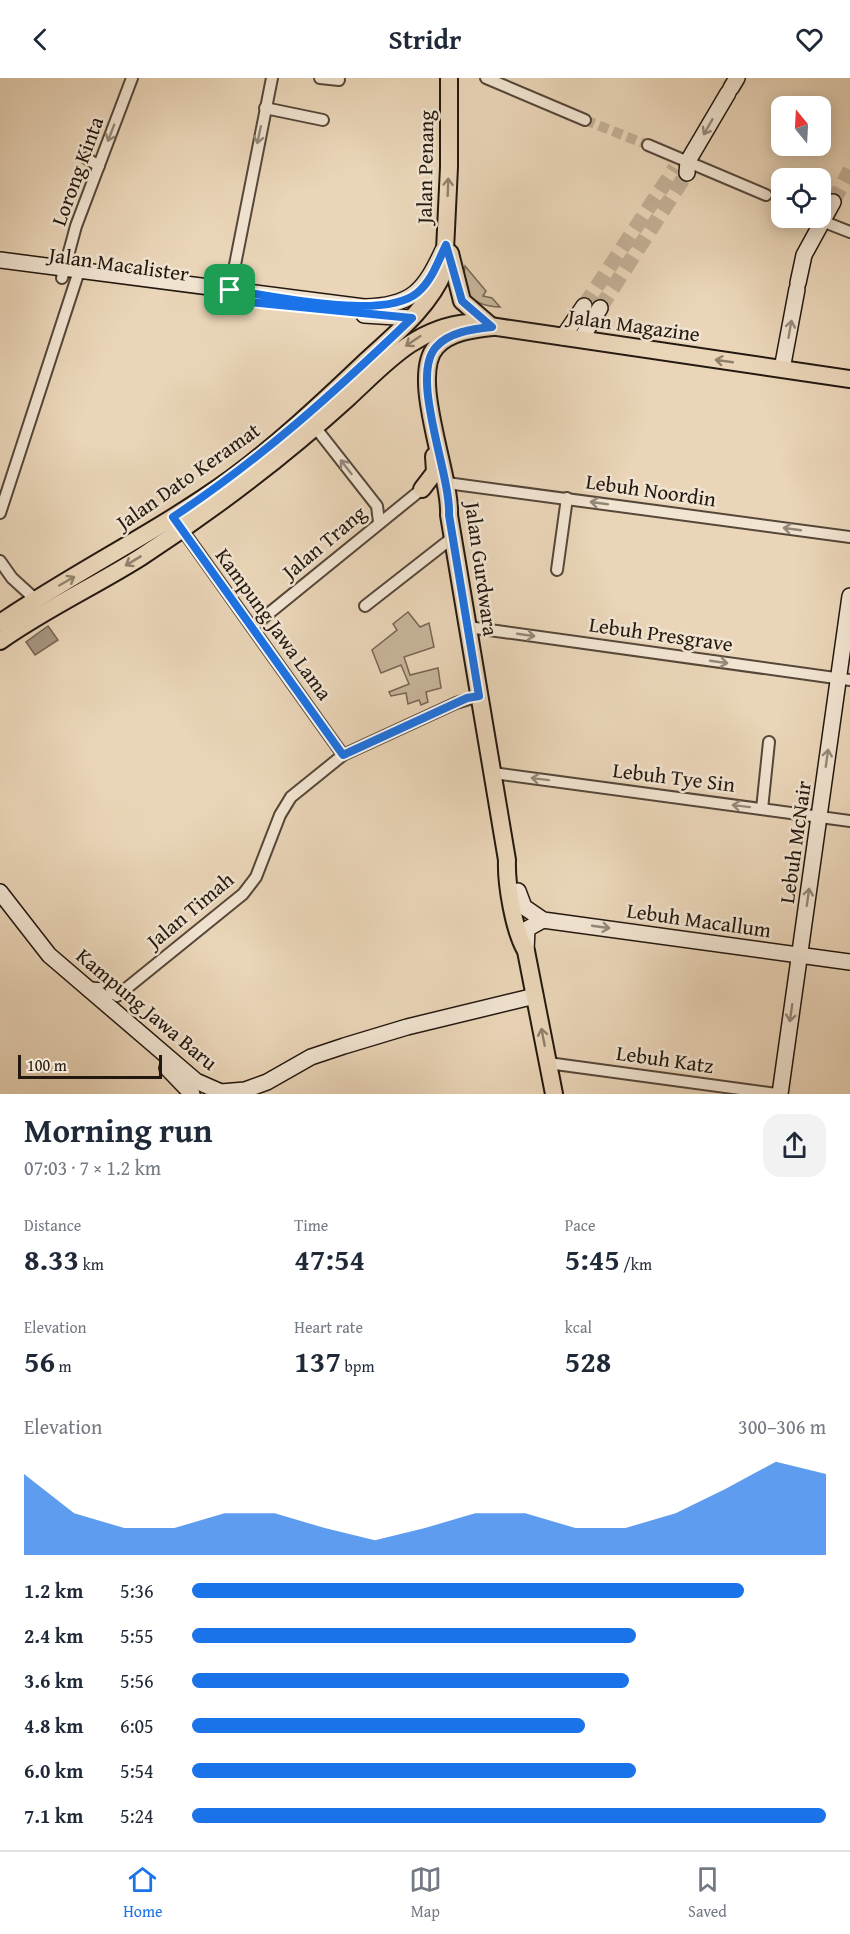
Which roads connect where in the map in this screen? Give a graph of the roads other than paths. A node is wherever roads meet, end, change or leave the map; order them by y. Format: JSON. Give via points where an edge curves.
{"nodes":[{"id":1,"x":132,"y":78,"type":"edge"},
{"id":2,"x":272,"y":78,"type":"edge"},
{"id":3,"x":320,"y":78,"type":"edge"},
{"id":4,"x":449,"y":78,"type":"edge"},
{"id":5,"x":486,"y":78,"type":"edge"},
{"id":6,"x":339,"y":80,"type":"dead end"},
{"id":7,"x":732,"y":86,"type":"edge"},
{"id":8,"x":266,"y":108,"type":"junction"},
{"id":9,"x":323,"y":120,"type":"dead end"},
{"id":10,"x":585,"y":120,"type":"tunnel mouth"},
{"id":11,"x":648,"y":145,"type":"tunnel mouth"},
{"id":12,"x":86,"y":158,"type":"dead end"},
{"id":13,"x":99,"y":166,"type":"junction"},
{"id":14,"x":683,"y":167,"type":"junction"},
{"id":15,"x":766,"y":195,"type":"dead end"},
{"id":16,"x":831,"y":213,"type":"edge"},
{"id":17,"x":817,"y":228,"type":"edge"},
{"id":18,"x":850,"y":232,"type":"edge"},
{"id":19,"x":446,"y":245,"type":"junction"},
{"id":20,"x":0,"y":260,"type":"edge"},
{"id":21,"x":0,"y":268,"type":"edge"},
{"id":22,"x":70,"y":274,"type":"junction"},
{"id":23,"x":229,"y":295,"type":"junction"},
{"id":24,"x":584,"y":306,"type":"tunnel mouth"},
{"id":25,"x":600,"y":308,"type":"tunnel mouth"},
{"id":26,"x":412,"y":318,"type":"junction"},
{"id":27,"x":468,"y":323,"type":"junction"},
{"id":28,"x":492,"y":327,"type":"junction"},
{"id":29,"x":572,"y":338,"type":"junction"},
{"id":30,"x":782,"y":369,"type":"junction"},
{"id":31,"x":850,"y":379,"type":"edge"},
{"id":32,"x":315,"y":427,"type":"junction"},
{"id":33,"x":434,"y":437,"type":"junction"},
{"id":34,"x":447,"y":483,"type":"junction"},
{"id":35,"x":422,"y":489,"type":"junction"},
{"id":36,"x":567,"y":498,"type":"junction"},
{"id":37,"x":377,"y":506,"type":"junction"},
{"id":38,"x":394,"y":509,"type":"junction"},
{"id":39,"x":0,"y":513,"type":"edge"},
{"id":40,"x":449,"y":515,"type":"junction"},
{"id":41,"x":379,"y":522,"type":"junction"},
{"id":42,"x":178,"y":523,"type":"junction"},
{"id":43,"x":850,"y":537,"type":"edge"},
{"id":44,"x":452,"y":538,"type":"junction"},
{"id":45,"x":0,"y":561,"type":"edge"},
{"id":46,"x":557,"y":570,"type":"dead end"},
{"id":47,"x":850,"y":596,"type":"edge"},
{"id":48,"x":35,"y":599,"type":"junction"},
{"id":49,"x":365,"y":606,"type":"dead end"},
{"id":50,"x":0,"y":623,"type":"edge"},
{"id":51,"x":252,"y":627,"type":"junction"},
{"id":52,"x":468,"y":627,"type":"junction"},
{"id":53,"x":0,"y":641,"type":"edge"},
{"id":54,"x":844,"y":679,"type":"edge"},
{"id":55,"x":479,"y":696,"type":"junction"},
{"id":56,"x":769,"y":742,"type":"dead end"},
{"id":57,"x":343,"y":755,"type":"junction"},
{"id":58,"x":493,"y":773,"type":"junction"},
{"id":59,"x":762,"y":809,"type":"junction"},
{"id":60,"x":819,"y":816,"type":"junction"},
{"id":61,"x":850,"y":820,"type":"edge"},
{"id":62,"x":507,"y":860,"type":"junction"},
{"id":63,"x":518,"y":891,"type":"joint"},
{"id":64,"x":0,"y":892,"type":"edge"},
{"id":65,"x":543,"y":920,"type":"junction"},
{"id":66,"x":526,"y":951,"type":"junction"},
{"id":67,"x":800,"y":955,"type":"junction"},
{"id":68,"x":850,"y":962,"type":"edge"},
{"id":69,"x":90,"y":990,"type":"junction"},
{"id":70,"x":122,"y":992,"type":"junction"},
{"id":71,"x":535,"y":996,"type":"junction"},
{"id":72,"x":107,"y":1004,"type":"junction"},
{"id":73,"x":152,"y":1043,"type":"junction"},
{"id":74,"x":548,"y":1063,"type":"junction"},
{"id":75,"x":192,"y":1094,"type":"edge"},
{"id":76,"x":554,"y":1094,"type":"edge"},
{"id":77,"x":779,"y":1094,"type":"edge"}],
"edges":[{"from":1,"to":13,"type":"street","name":"Lorong Kinta","one_way":true},
{"from":2,"to":8,"type":"street"},
{"from":3,"to":6,"type":"street"},
{"from":19,"to":4,"type":"main road","name":"Jalan Penang","one_way":true},
{"from":5,"to":10,"type":"street"},
{"from":7,"to":14,"type":"street","one_way":true},
{"from":8,"to":9,"type":"street"},
{"from":8,"to":23,"type":"street","one_way":true},
{"from":11,"to":14,"type":"street"},
{"from":12,"to":13,"type":"street"},
{"from":13,"to":22,"type":"street","name":"Lorong Kinta"},
{"from":14,"to":15,"type":"street"},
{"from":16,"to":18,"type":"street"},
{"from":30,"to":17,"type":"street","one_way":true,"via":[[804,255]]},
{"from":19,"to":23,"type":"street","name":"Jalan Macalister","via":[[426,284],[397,304],[364,307]]},
{"from":19,"to":26,"type":"main road","name":"Jalan Penang","via":[[439,282]]},
{"from":19,"to":28,"type":"main road","via":[[462,301]]},
{"from":20,"to":22,"type":"street","name":"Jalan Macalister"},
{"from":21,"to":22,"type":"street","name":"Jalan Macalister"},
{"from":22,"to":23,"type":"street","name":"Jalan Macalister"},
{"from":22,"to":39,"type":"street","name":"Lorong Kinta"},
{"from":23,"to":26,"type":"street","name":"Jalan Macalister"},
{"from":24,"to":29,"type":"street"},
{"from":25,"to":29,"type":"street"},
{"from":26,"to":27,"type":"main road","name":"Jalan Magazine"},
{"from":26,"to":42,"type":"main road","name":"Jalan Dato Keramat","via":[[274,445]]},
{"from":27,"to":28,"type":"main road","name":"Jalan Magazine"},
{"from":27,"to":32,"type":"main road","name":"Jalan Dato Keramat","one_way":true,"via":[[437,328],[412,341]]},
{"from":28,"to":29,"type":"main road","name":"Jalan Magazine"},
{"from":28,"to":33,"type":"main road","name":"Jalan Gurdwara","via":[[456,335],[432,352],[426,380]]},
{"from":30,"to":29,"type":"main road","name":"Jalan Magazine","one_way":true},
{"from":30,"to":31,"type":"main road","name":"Jalan Magazine"},
{"from":37,"to":32,"type":"street","one_way":true},
{"from":32,"to":42,"type":"main road","name":"Jalan Dato Keramat"},
{"from":33,"to":34,"type":"main road","name":"Jalan Gurdwara"},
{"from":33,"to":35,"type":"main road","via":[[435,472]]},
{"from":34,"to":36,"type":"street","name":"Lebuh Noordin"},
{"from":34,"to":40,"type":"main road","name":"Jalan Gurdwara"},
{"from":35,"to":38,"type":"street","name":"Jalan Trang"},
{"from":35,"to":40,"type":"main road","via":[[440,493]]},
{"from":43,"to":36,"type":"street","name":"Lebuh Noordin","one_way":true},
{"from":36,"to":46,"type":"street"},
{"from":37,"to":38,"type":"street"},
{"from":37,"to":41,"type":"street"},
{"from":38,"to":41,"type":"street","name":"Jalan Trang"},
{"from":40,"to":44,"type":"main road","name":"Jalan Gurdwara"},
{"from":41,"to":51,"type":"street","name":"Jalan Trang"},
{"from":48,"to":42,"type":"main road","name":"Jalan Dato Keramat","one_way":true,"via":[[131,544]]},
{"from":42,"to":51,"type":"street","name":"Kampung Jawa Lama"},
{"from":42,"to":53,"type":"main road","name":"Jalan Dato Keramat","one_way":true,"via":[[141,557]]},
{"from":44,"to":49,"type":"street"},
{"from":44,"to":52,"type":"main road","name":"Jalan Gurdwara"},
{"from":45,"to":48,"type":"street"},
{"from":47,"to":54,"type":"street","name":"Lebuh McNair"},
{"from":48,"to":50,"type":"main road","name":"Jalan Dato Keramat"},
{"from":51,"to":57,"type":"street","name":"Kampung Jawa Lama"},
{"from":52,"to":54,"type":"street","name":"Lebuh Presgrave","one_way":true},
{"from":52,"to":55,"type":"main road","name":"Jalan Gurdwara"},
{"from":60,"to":54,"type":"street","name":"Lebuh McNair","one_way":true},
{"from":55,"to":57,"type":"street","name":"Jalan Timah"},
{"from":55,"to":58,"type":"main road","name":"Jalan Gurdwara"},
{"from":56,"to":59,"type":"street"},
{"from":57,"to":70,"type":"street","name":"Jalan Timah","via":[[291,797],[256,877],[243,894]]},
{"from":59,"to":58,"type":"street","name":"Lebuh Tye Sin","one_way":true},
{"from":58,"to":62,"type":"main road","name":"Jalan Gurdwara"},
{"from":59,"to":60,"type":"street","name":"Lebuh Tye Sin"},
{"from":60,"to":61,"type":"street","name":"Lebuh Tye Sin"},
{"from":67,"to":60,"type":"street","name":"Lebuh McNair","one_way":true},
{"from":62,"to":63,"type":"main road","name":"Jalan Gurdwara"},
{"from":62,"to":66,"type":"main road","name":"Jalan Gurdwara","via":[[519,941]]},
{"from":63,"to":65,"type":"street","via":[[524,907]]},
{"from":64,"to":69,"type":"street","name":"Kampung Jawa Baru","via":[[49,955]]},
{"from":65,"to":66,"type":"street","via":[[527,929]]},
{"from":65,"to":67,"type":"street","name":"Lebuh Macallum","one_way":true},
{"from":66,"to":71,"type":"main road","name":"Jalan Gurdwara"},
{"from":67,"to":68,"type":"street","name":"Lebuh Macallum"},
{"from":67,"to":77,"type":"street","name":"Lebuh McNair","one_way":true},
{"from":69,"to":70,"type":"street"},
{"from":69,"to":72,"type":"street","name":"Kampung Jawa Baru"},
{"from":70,"to":72,"type":"street","name":"Jalan Timah"},
{"from":71,"to":73,"type":"street","name":"Kampung Jawa Baru","via":[[344,1046],[311,1058],[257,1087],[233,1092],[221,1092],[196,1081]]},
{"from":74,"to":71,"type":"main road","name":"Jalan Gurdwara","one_way":true},
{"from":72,"to":73,"type":"street","name":"Kampung Jawa Baru"},
{"from":73,"to":75,"type":"street","via":[[158,1059]]},
{"from":74,"to":76,"type":"main road","name":"Jalan Gurdwara"},
{"from":74,"to":77,"type":"street","name":"Lebuh Katz"}]}
